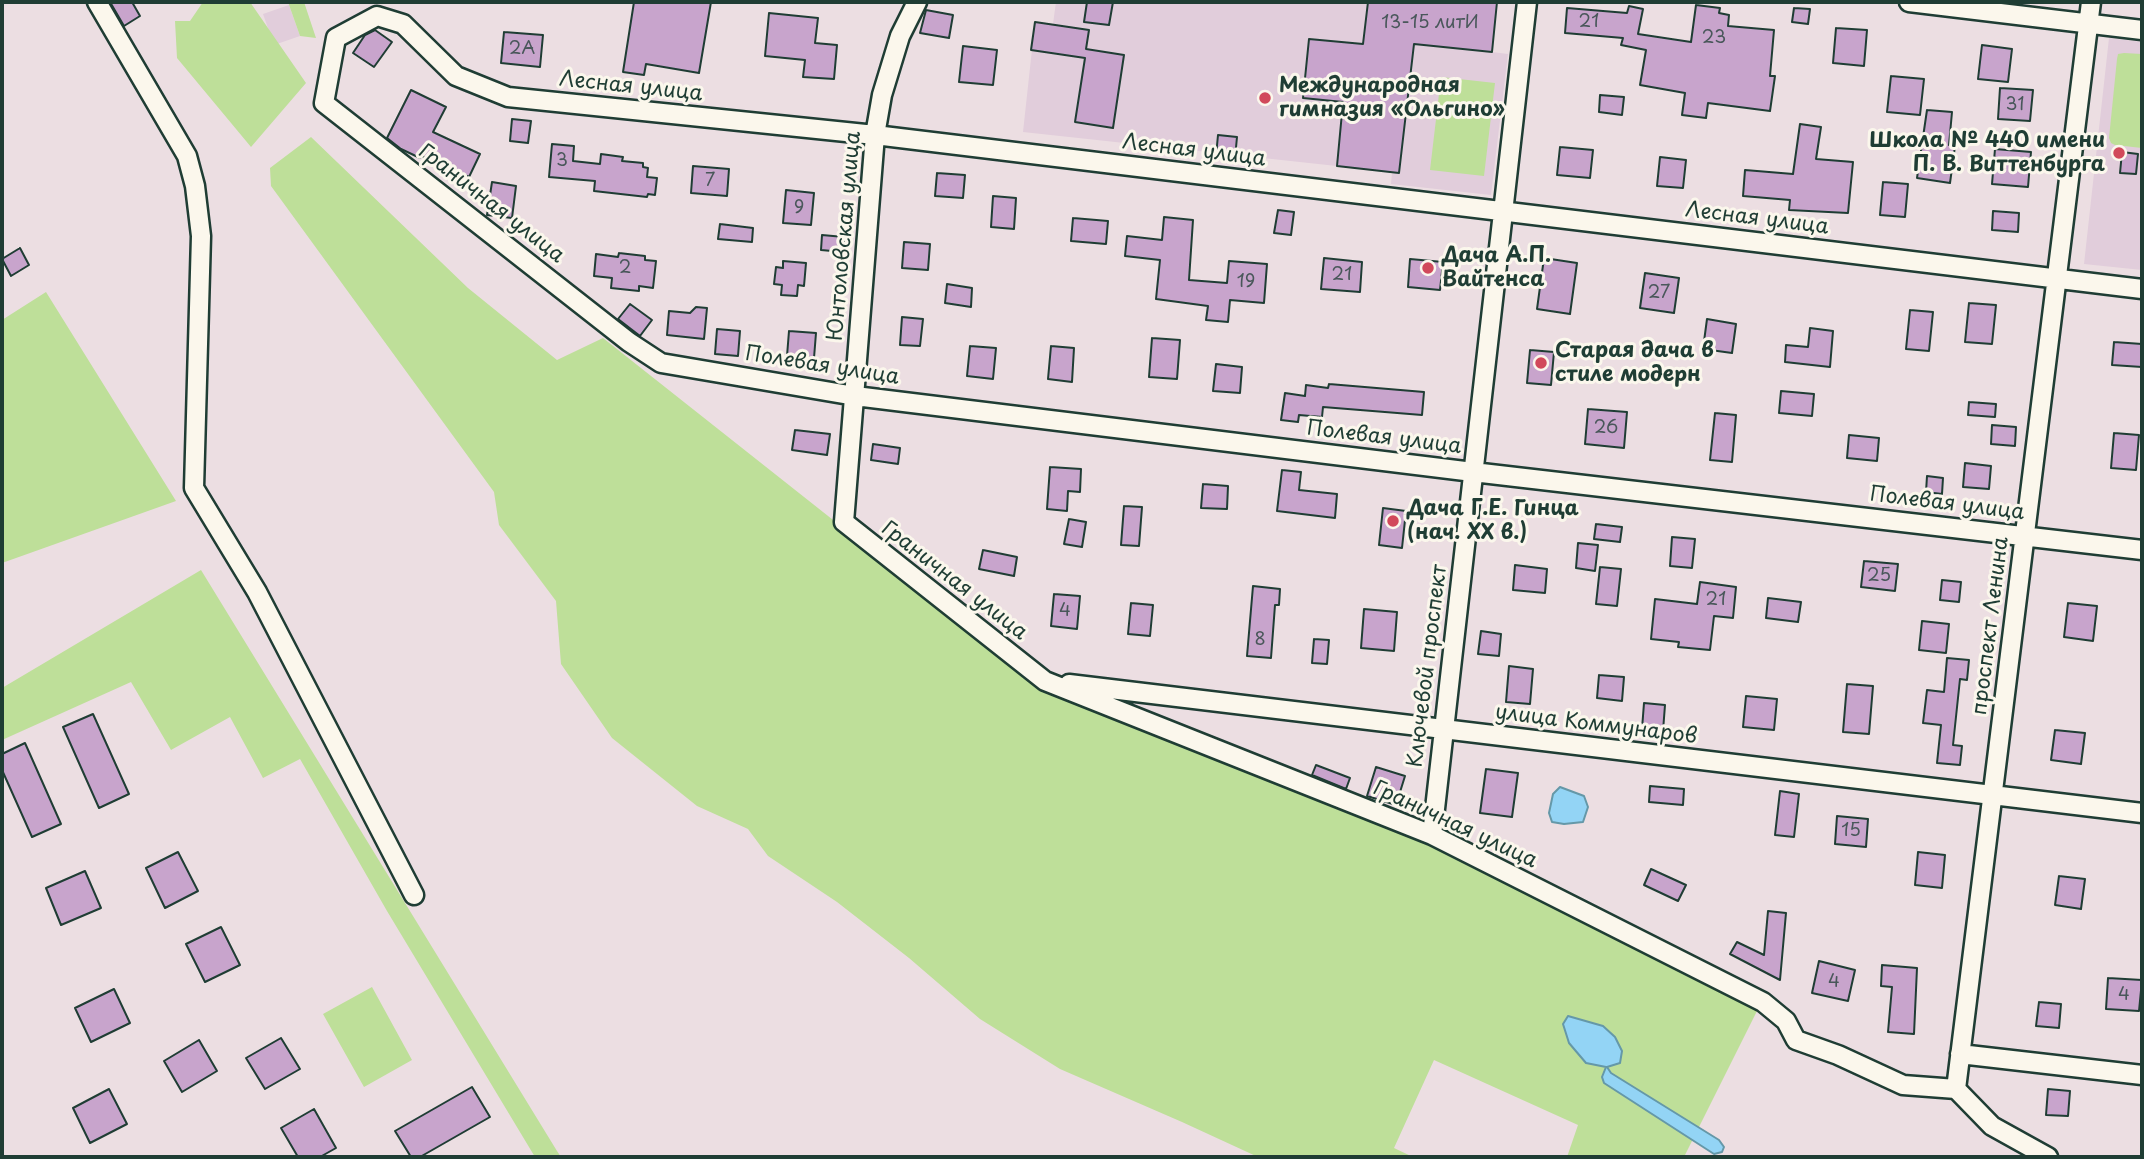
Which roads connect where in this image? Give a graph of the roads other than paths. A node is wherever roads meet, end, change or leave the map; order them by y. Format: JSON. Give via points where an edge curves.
{"nodes":[{"id":1,"x":97,"y":2,"type":"edge"},
{"id":2,"x":917,"y":2,"type":"edge"},
{"id":3,"x":1527,"y":2,"type":"edge"},
{"id":4,"x":1909,"y":2,"type":"edge"},
{"id":5,"x":2091,"y":2,"type":"edge"},
{"id":6,"x":2089,"y":23,"type":"junction"},
{"id":7,"x":2142,"y":30,"type":"edge"},
{"id":8,"x":324,"y":103,"type":"joint"},
{"id":9,"x":875,"y":135,"type":"junction"},
{"id":10,"x":1503,"y":212,"type":"junction"},
{"id":11,"x":2057,"y":279,"type":"junction"},
{"id":12,"x":2142,"y":289,"type":"edge"},
{"id":13,"x":629,"y":342,"type":"joint"},
{"id":14,"x":855,"y":396,"type":"junction"},
{"id":15,"x":1473,"y":472,"type":"junction"},
{"id":16,"x":844,"y":522,"type":"joint"},
{"id":17,"x":2025,"y":536,"type":"junction"},
{"id":18,"x":2142,"y":550,"type":"edge"},
{"id":19,"x":1045,"y":681,"type":"junction"},
{"id":20,"x":1444,"y":729,"type":"junction"},
{"id":21,"x":1993,"y":795,"type":"junction"},
{"id":22,"x":2142,"y":813,"type":"edge"},
{"id":23,"x":1432,"y":835,"type":"junction"},
{"id":24,"x":414,"y":895,"type":"dead end"},
{"id":25,"x":1960,"y":1054,"type":"junction"},
{"id":26,"x":2142,"y":1075,"type":"edge"},
{"id":27,"x":1956,"y":1089,"type":"junction"},
{"id":28,"x":2048,"y":1157,"type":"edge"}],
"edges":[{"from":1,"to":24,"type":"street","via":[[187,156],[195,186],[201,236],[194,488],[257,592]]},
{"from":2,"to":9,"type":"street","name":"Юнтоловская улица","via":[[900,36]]},
{"from":3,"to":10,"type":"street","name":"Ключевой проспект"},
{"from":4,"to":6,"type":"street"},
{"from":5,"to":6,"type":"street","name":"проспект Ленина"},
{"from":6,"to":7,"type":"street"},
{"from":6,"to":11,"type":"street","name":"проспект Ленина"},
{"from":8,"to":9,"type":"street","name":"Лесная улица","via":[[336,38],[377,16],[403,24],[456,76],[508,97]]},
{"from":8,"to":13,"type":"street","name":"Граничная улица"},
{"from":9,"to":10,"type":"street","name":"Лесная улица"},
{"from":9,"to":14,"type":"street","name":"Юнтоловская улица"},
{"from":10,"to":11,"type":"street","name":"Лесная улица"},
{"from":10,"to":15,"type":"street","name":"Ключевой проспект"},
{"from":11,"to":12,"type":"street","name":"Лесная улица"},
{"from":11,"to":17,"type":"street","name":"проспект Ленина"},
{"from":13,"to":14,"type":"street","name":"Полевая улица","via":[[661,363]]},
{"from":14,"to":15,"type":"street","name":"Полевая улица"},
{"from":14,"to":16,"type":"street","name":"Юнтоловская улица"},
{"from":15,"to":17,"type":"street","name":"Полевая улица"},
{"from":15,"to":20,"type":"street","name":"Ключевой проспект"},
{"from":16,"to":19,"type":"street","name":"Граничная улица"},
{"from":17,"to":18,"type":"street","name":"Полевая улица"},
{"from":17,"to":21,"type":"street","name":"проспект Ленина"},
{"from":19,"to":20,"type":"street","name":"улица Коммунаров"},
{"from":19,"to":23,"type":"street","name":"Граничная улица"},
{"from":20,"to":21,"type":"street","name":"улица Коммунаров"},
{"from":20,"to":23,"type":"street","name":"Ключевой проспект"},
{"from":21,"to":22,"type":"street","name":"улица Коммунаров"},
{"from":21,"to":25,"type":"street","name":"проспект Ленина"},
{"from":23,"to":27,"type":"street","name":"Граничная улица","via":[[1763,1002],[1786,1021],[1796,1040],[1903,1085]]},
{"from":25,"to":26,"type":"street"},
{"from":25,"to":27,"type":"street","name":"проспект Ленина"},
{"from":27,"to":28,"type":"street","via":[[1992,1126]]}]}
